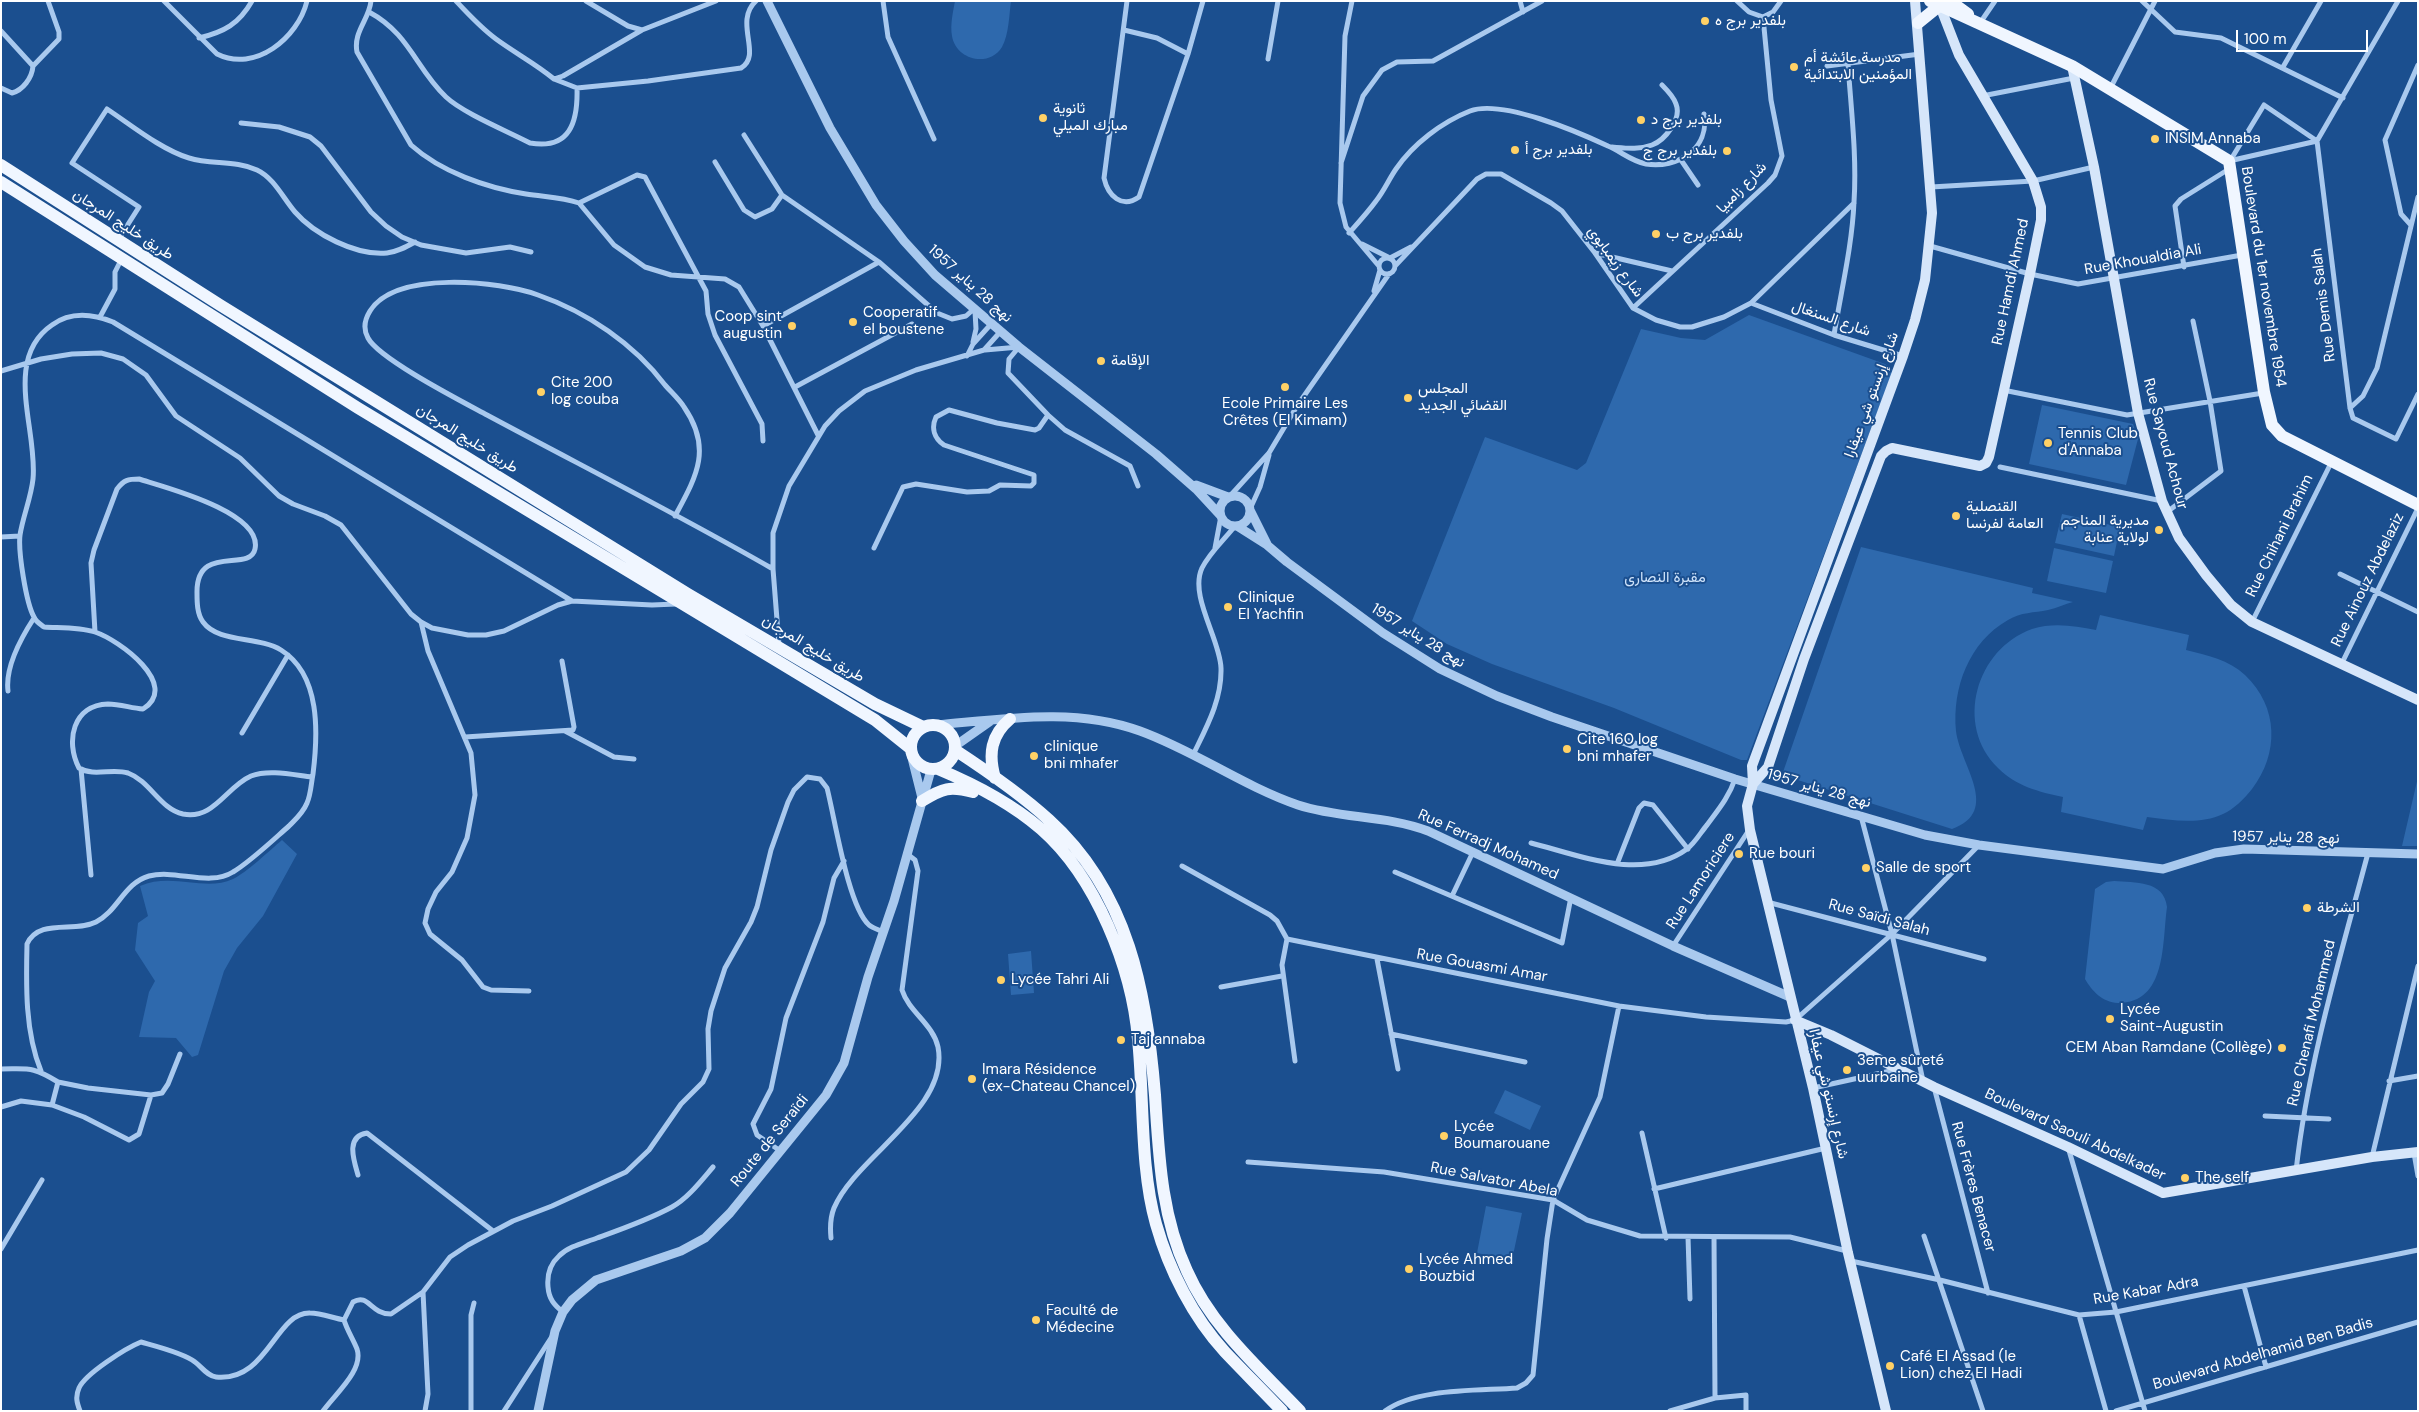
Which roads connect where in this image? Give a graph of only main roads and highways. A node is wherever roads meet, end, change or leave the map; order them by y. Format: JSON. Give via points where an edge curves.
{"nodes":[{"id":1,"x":1915,"y":1,"type":"edge"},
{"id":2,"x":1939,"y":2,"type":"edge"},
{"id":3,"x":1918,"y":23,"type":"junction"},
{"id":4,"x":2073,"y":72,"type":"junction"},
{"id":5,"x":1,"y":165,"type":"edge"},
{"id":6,"x":1,"y":182,"type":"edge"},
{"id":7,"x":1983,"y":465,"type":"joint"},
{"id":8,"x":2418,"y":506,"type":"edge"},
{"id":9,"x":685,"y":599,"type":"junction"},
{"id":10,"x":1793,"y":655,"type":"junction"},
{"id":11,"x":1804,"y":659,"type":"junction"},
{"id":12,"x":2418,"y":700,"type":"edge"},
{"id":13,"x":1010,"y":719,"type":"road end"},
{"id":14,"x":923,"y":727,"type":"junction"},
{"id":15,"x":955,"y":748,"type":"junction"},
{"id":16,"x":911,"y":751,"type":"junction"},
{"id":17,"x":934,"y":769,"type":"junction"},
{"id":18,"x":995,"y":778,"type":"junction"},
{"id":19,"x":1753,"y":784,"type":"junction"},
{"id":20,"x":995,"y":797,"type":"junction"},
{"id":21,"x":922,"y":801,"type":"road end"},
{"id":22,"x":1795,"y":1020,"type":"junction"},
{"id":23,"x":2416,"y":1152,"type":"edge"},
{"id":24,"x":1282,"y":1411,"type":"edge"},
{"id":25,"x":1300,"y":1411,"type":"edge"},
{"id":26,"x":1886,"y":1411,"type":"edge"}],
"edges":[{"from":1,"to":3,"type":"main road","name":"شارع إرنستو شي عيفارا"},
{"from":2,"to":3,"type":"main road"},
{"from":2,"to":4,"type":"main road","name":"Boulevard du 1er novembre 1954"},
{"from":2,"to":7,"type":"main road","name":"Rue Hamdi Ahmed","via":[[1959,55],[2039,194],[2041,220],[2030,274],[1989,458]]},
{"from":3,"to":10,"type":"main road","name":"شارع إرنستو شي عيفارا","via":[[1931,187],[1930,246],[1915,320],[1903,356]]},
{"from":4,"to":8,"type":"main road","name":"Boulevard du 1er novembre 1954","via":[[2110,88],[2230,164],[2264,392],[2272,425],[2282,436]]},
{"from":4,"to":12,"type":"main road","name":"Rue Sayoud Achour","via":[[2094,167],[2138,413],[2162,501],[2179,538],[2231,605],[2252,622]]},
{"from":5,"to":9,"type":"main road","name":"طريق خليج المرجان"},
{"from":6,"to":9,"type":"main road","name":"طريق خليج المرجان","via":[[367,413]]},
{"from":7,"to":11,"type":"main road","name":"شارع إرنستو شي عيفارا","via":[[1892,448],[1883,453]]},
{"from":9,"to":14,"type":"main road","name":"طريق خليج المرجان"},
{"from":9,"to":16,"type":"main road","name":"طريق خليج المرجان","via":[[875,720]]},
{"from":10,"to":11,"type":"main road"},
{"from":10,"to":19,"type":"main road","name":"شارع إرنستو شي عيفارا","via":[[1752,766]]},
{"from":11,"to":19,"type":"main road","name":"شارع إرنستو شي عيفارا","via":[[1768,767]]},
{"from":13,"to":18,"type":"main road","via":[[992,744],[991,764]]},
{"from":14,"to":15,"type":"main road","via":[[937,725],[950,732]]},
{"from":14,"to":16,"type":"main road","via":[[913,736]]},
{"from":15,"to":17,"type":"main road","via":[[950,762]]},
{"from":15,"to":18,"type":"main road"},
{"from":16,"to":17,"type":"main road","via":[[918,765]]},
{"from":17,"to":20,"type":"main road"},
{"from":18,"to":25,"type":"main road","via":[[1050,821],[1073,846],[1097,878],[1118,918],[1128,940],[1143,993],[1150,1038],[1162,1190],[1187,1272],[1212,1314]]},
{"from":19,"to":22,"type":"main road","name":"شارع إرنستو شي عيفارا","via":[[1747,806],[1750,830]]},
{"from":20,"to":21,"type":"main road","via":[[958,788],[942,789]]},
{"from":20,"to":24,"type":"main road","via":[[1041,829],[1064,853],[1105,918],[1117,945],[1132,996],[1150,1192],[1156,1224],[1178,1283],[1202,1323],[1224,1352]]},
{"from":22,"to":23,"type":"main road","name":"Boulevard Saouli Abdelkader","via":[[2163,1193]]},
{"from":22,"to":26,"type":"main road","name":"شارع إرنستو شي عيفارا"}]}
